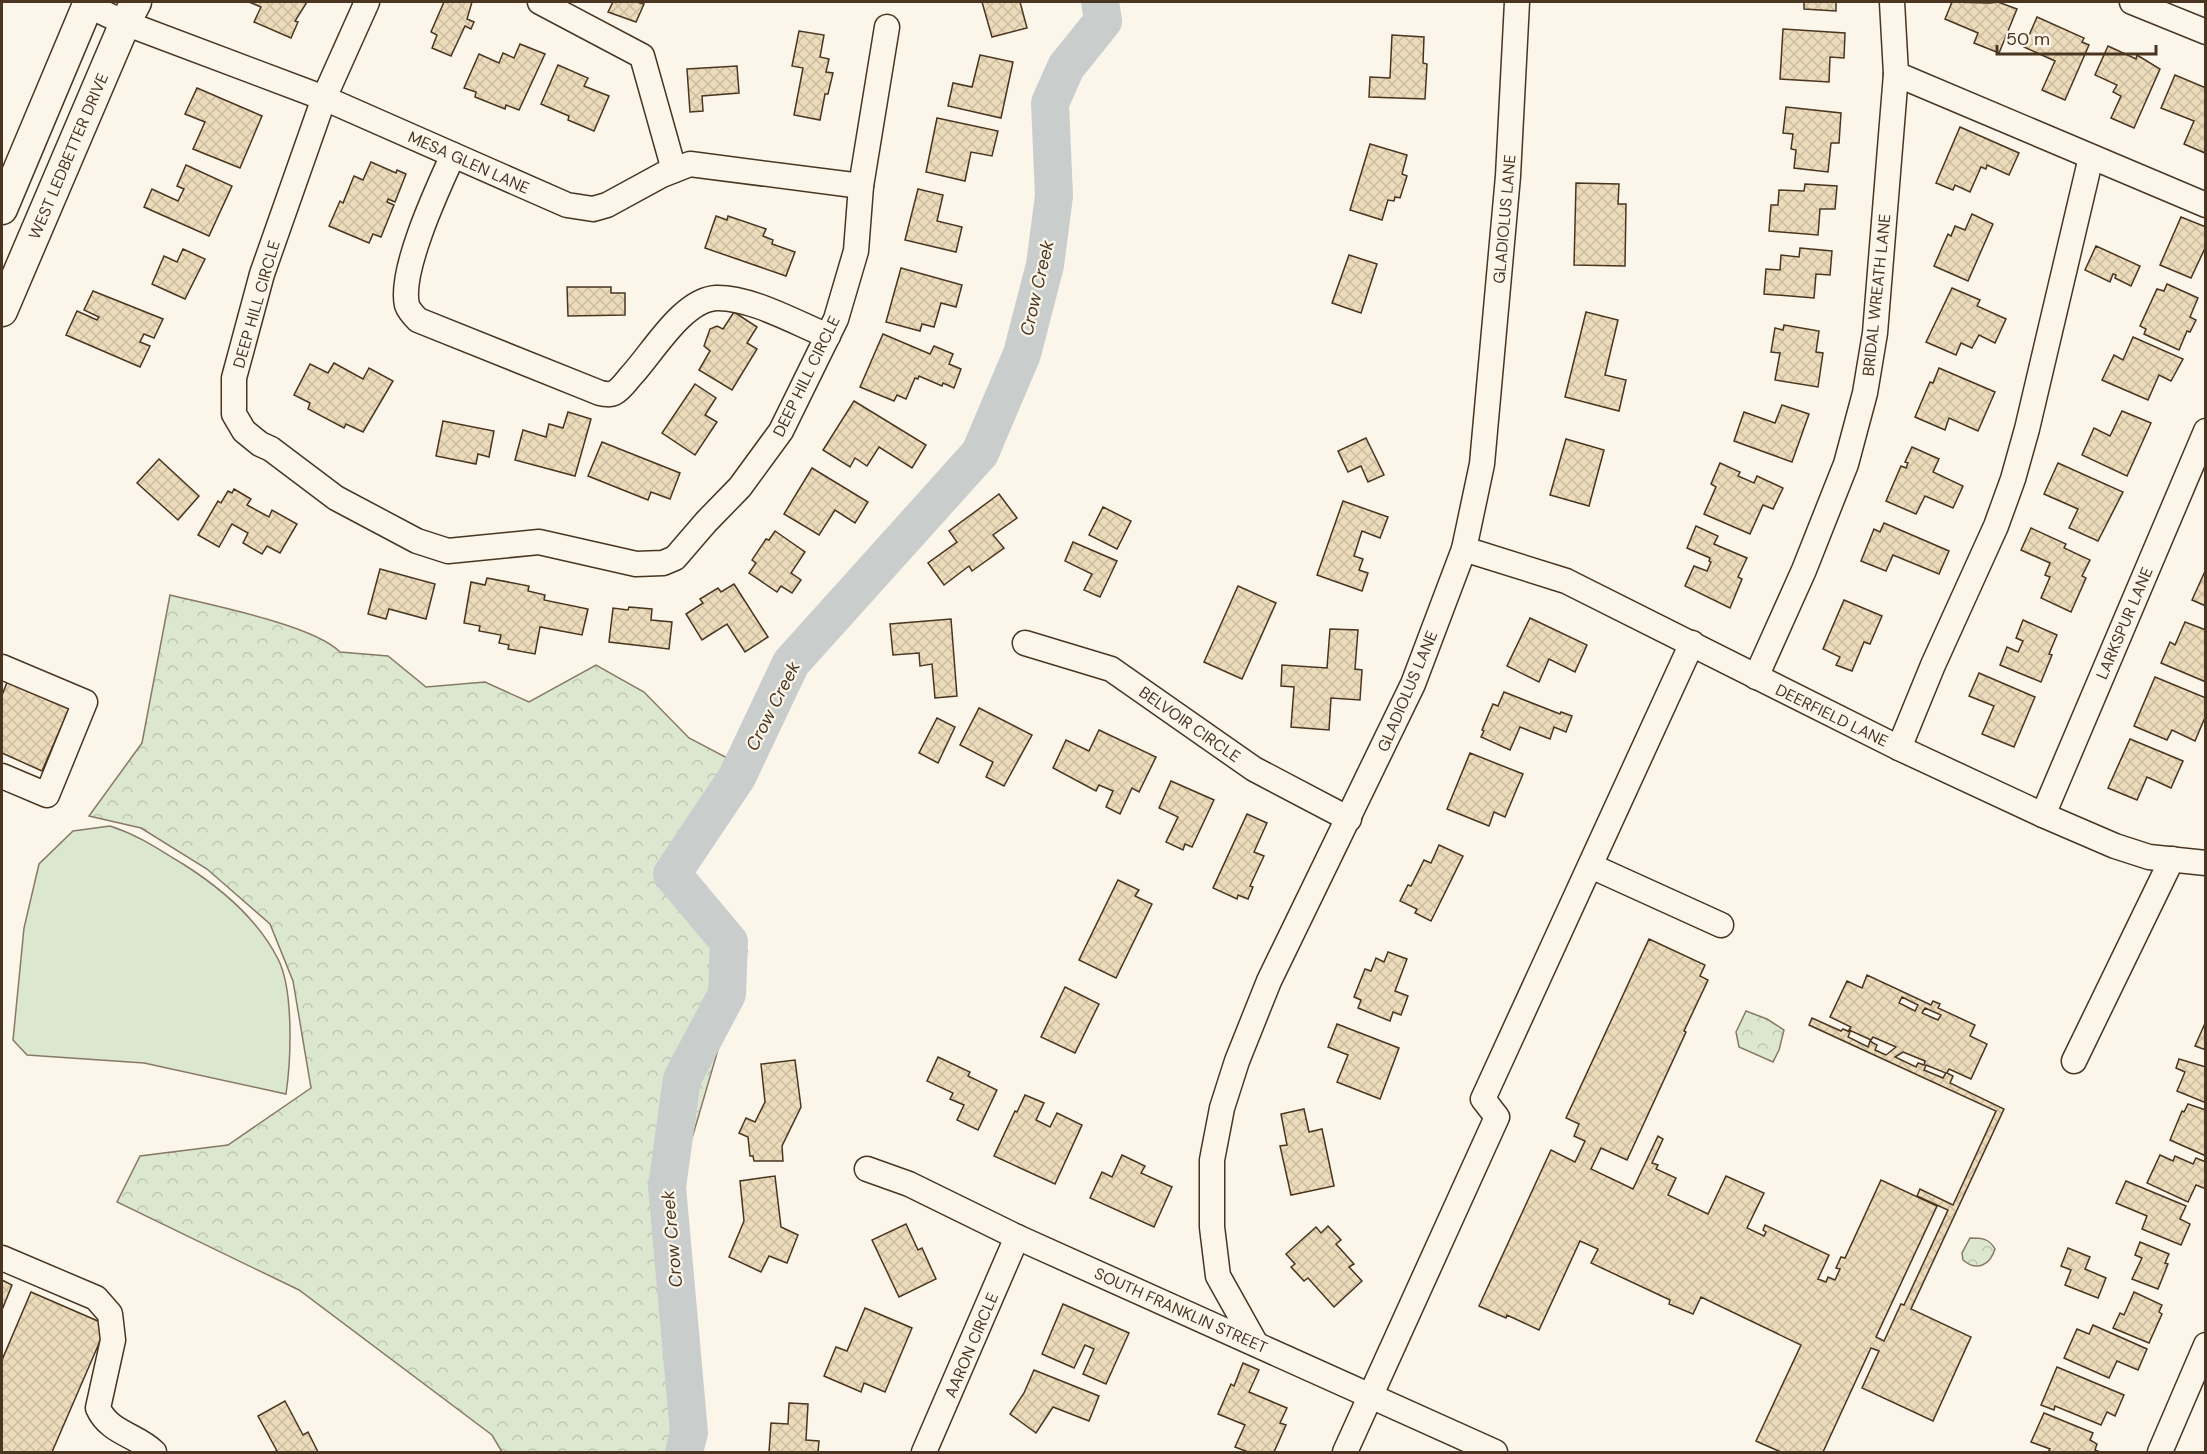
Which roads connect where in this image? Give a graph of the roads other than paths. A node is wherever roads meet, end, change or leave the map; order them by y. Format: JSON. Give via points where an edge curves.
{"nodes":[{"id":1,"x":366,"y":2,"type":"edge"},
{"id":2,"x":540,"y":2,"type":"edge"},
{"id":3,"x":1517,"y":2,"type":"edge"},
{"id":4,"x":1892,"y":2,"type":"edge"},
{"id":5,"x":2132,"y":2,"type":"edge"},
{"id":6,"x":88,"y":3,"type":"edge"},
{"id":7,"x":130,"y":12,"type":"edge"},
{"id":8,"x":887,"y":27,"type":"dead end"},
{"id":9,"x":2205,"y":32,"type":"edge"},
{"id":10,"x":1896,"y":74,"type":"junction"},
{"id":11,"x":324,"y":98,"type":"junction"},
{"id":12,"x":453,"y":155,"type":"junction"},
{"id":13,"x":2091,"y":157,"type":"junction"},
{"id":14,"x":674,"y":171,"type":"junction"},
{"id":15,"x":861,"y":186,"type":"junction"},
{"id":16,"x":2205,"y":205,"type":"edge"},
{"id":17,"x":2,"y":209,"type":"edge"},
{"id":18,"x":2,"y":311,"type":"edge"},
{"id":19,"x":828,"y":336,"type":"junction"},
{"id":20,"x":2205,"y":431,"type":"edge"},
{"id":21,"x":1464,"y":549,"type":"junction"},
{"id":22,"x":1025,"y":643,"type":"dead end"},
{"id":23,"x":1692,"y":643,"type":"junction"},
{"id":24,"x":2,"y":667,"type":"edge"},
{"id":25,"x":1756,"y":677,"type":"junction"},
{"id":26,"x":1899,"y":748,"type":"junction"},
{"id":27,"x":2,"y":776,"type":"edge"},
{"id":28,"x":2043,"y":815,"type":"junction"},
{"id":29,"x":1349,"y":819,"type":"junction"},
{"id":30,"x":2172,"y":859,"type":"junction"},
{"id":31,"x":2205,"y":863,"type":"edge"},
{"id":32,"x":1591,"y":866,"type":"junction"},
{"id":33,"x":1722,"y":925,"type":"dead end"},
{"id":34,"x":2074,"y":1061,"type":"dead end"},
{"id":35,"x":867,"y":1169,"type":"dead end"},
{"id":36,"x":1017,"y":1238,"type":"junction"},
{"id":37,"x":2,"y":1258,"type":"edge"},
{"id":38,"x":1256,"y":1344,"type":"junction"},
{"id":39,"x":2205,"y":1345,"type":"edge"},
{"id":40,"x":1371,"y":1395,"type":"junction"},
{"id":41,"x":154,"y":1452,"type":"edge"},
{"id":42,"x":924,"y":1452,"type":"edge"},
{"id":43,"x":1345,"y":1452,"type":"edge"},
{"id":44,"x":1495,"y":1452,"type":"edge"},
{"id":45,"x":2160,"y":1452,"type":"edge"}],
"edges":[{"from":1,"to":11,"type":"street","name":"DEEP HILL CIRCLE"},
{"from":2,"to":14,"type":"street","via":[[642,56]]},
{"from":3,"to":21,"type":"street","name":"GLADIOLUS LANE","via":[[1508,176],[1482,464]]},
{"from":4,"to":10,"type":"street","name":"BRIDAL WREATH LANE"},
{"from":5,"to":9,"type":"street"},
{"from":6,"to":7,"type":"street","name":"MESA GLEN LANE"},
{"from":6,"to":17,"type":"main road"},
{"from":7,"to":11,"type":"street","name":"MESA GLEN LANE"},
{"from":7,"to":18,"type":"main road","name":"WEST LEDBETTER DRIVE"},
{"from":8,"to":15,"type":"street","name":"DEEP HILL CIRCLE"},
{"from":10,"to":13,"type":"street"},
{"from":10,"to":25,"type":"street","name":"BRIDAL WREATH LANE","via":[[1875,333],[1865,393],[1846,464]]},
{"from":11,"to":12,"type":"street","name":"MESA GLEN LANE"},
{"from":11,"to":19,"type":"street","name":"DEEP HILL CIRCLE","via":[[262,274],[234,378],[234,414],[244,431],[336,498],[417,541],[448,551],[539,542],[636,564],[663,563],[675,558],[740,487],[781,431]]},
{"from":12,"to":14,"type":"street","name":"MESA GLEN LANE","via":[[567,205],[593,209]]},
{"from":12,"to":19,"type":"street","via":[[416,246],[406,288],[407,306],[418,320],[609,394],[616,393],[698,302],[720,298],[744,302]]},
{"from":13,"to":16,"type":"street"},
{"from":13,"to":26,"type":"street","via":[[2013,479]]},
{"from":14,"to":15,"type":"street","name":"MESA GLEN LANE","via":[[690,164]]},
{"from":15,"to":19,"type":"street","name":"DEEP HILL CIRCLE","via":[[856,251]]},
{"from":20,"to":28,"type":"street","name":"LARKSPUR LANE"},
{"from":21,"to":23,"type":"street","name":"DEERFIELD LANE","via":[[1566,581]]},
{"from":21,"to":29,"type":"street","name":"GLADIOLUS LANE","via":[[1413,684]]},
{"from":22,"to":29,"type":"street","name":"BELVOIR CIRCLE","via":[[1111,669],[1254,768]]},
{"from":23,"to":25,"type":"street","name":"DEERFIELD LANE"},
{"from":23,"to":32,"type":"street"},
{"from":24,"to":27,"type":"street","via":[[86,702],[47,795]]},
{"from":25,"to":26,"type":"street","name":"DEERFIELD LANE"},
{"from":26,"to":28,"type":"street","name":"DEERFIELD LANE"},
{"from":28,"to":30,"type":"street","name":"DEERFIELD LANE","via":[[2115,846]]},
{"from":29,"to":38,"type":"street","name":"GLADIOLUS LANE","via":[[1269,981],[1222,1108],[1212,1160],[1212,1227],[1218,1276]]},
{"from":30,"to":31,"type":"street","name":"DEERFIELD LANE"},
{"from":30,"to":34,"type":"street"},
{"from":32,"to":33,"type":"street"},
{"from":32,"to":40,"type":"street","via":[[1484,1099],[1497,1117]]},
{"from":35,"to":36,"type":"street","name":"SOUTH FRANKLIN STREET","via":[[909,1184]]},
{"from":36,"to":38,"type":"street","name":"SOUTH FRANKLIN STREET"},
{"from":36,"to":42,"type":"street","name":"AARON CIRCLE"},
{"from":37,"to":41,"type":"street","via":[[96,1298],[110,1314],[113,1340],[98,1408],[102,1418]]},
{"from":38,"to":40,"type":"street","name":"SOUTH FRANKLIN STREET"},
{"from":39,"to":45,"type":"street"},
{"from":40,"to":43,"type":"street"},
{"from":40,"to":44,"type":"street","name":"SOUTH FRANKLIN STREET"}]}
